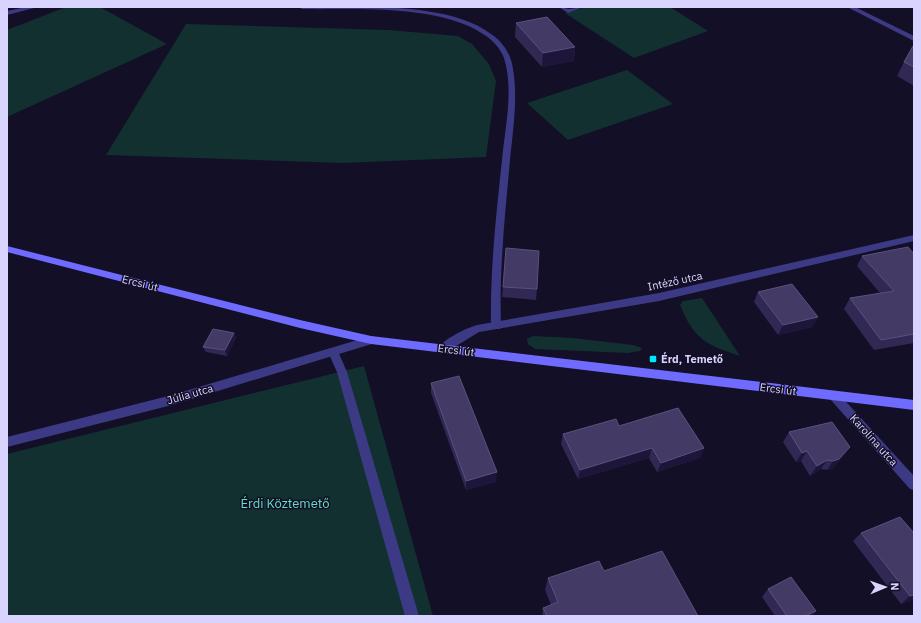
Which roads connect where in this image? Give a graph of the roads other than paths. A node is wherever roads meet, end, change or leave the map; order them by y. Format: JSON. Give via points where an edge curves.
{"nodes":[{"id":1,"x":35,"y":7,"type":"edge"},
{"id":2,"x":302,"y":7,"type":"edge"},
{"id":3,"x":580,"y":7,"type":"edge"},
{"id":4,"x":850,"y":7,"type":"edge"},
{"id":5,"x":565,"y":9,"type":"edge"},
{"id":6,"x":7,"y":13,"type":"edge"},
{"id":7,"x":914,"y":39,"type":"edge"},
{"id":8,"x":914,"y":238,"type":"edge"},
{"id":9,"x":7,"y":249,"type":"edge"},
{"id":10,"x":496,"y":326,"type":"junction"},
{"id":11,"x":371,"y":340,"type":"junction"},
{"id":12,"x":444,"y":348,"type":"junction"},
{"id":13,"x":333,"y":352,"type":"junction"},
{"id":14,"x":834,"y":396,"type":"junction"},
{"id":15,"x":914,"y":405,"type":"edge"},
{"id":16,"x":7,"y":442,"type":"edge"},
{"id":17,"x":914,"y":485,"type":"edge"},
{"id":18,"x":412,"y":616,"type":"edge"}],
"edges":[{"from":1,"to":6,"type":"street"},
{"from":2,"to":10,"type":"street","via":[[410,12],[460,21],[490,36],[506,56],[510,75],[509,124],[494,297]]},
{"from":3,"to":5,"type":"street"},
{"from":4,"to":7,"type":"street"},
{"from":8,"to":10,"type":"street","name":"Intéző utca","via":[[659,297]]},
{"from":9,"to":11,"type":"main road","name":"Ercsi út"},
{"from":10,"to":12,"type":"street","name":"Intéző utca","via":[[477,330]]},
{"from":11,"to":12,"type":"main road","name":"Ercsi út"},
{"from":11,"to":13,"type":"street","name":"Júlia utca"},
{"from":12,"to":14,"type":"main road","name":"Ercsi út"},
{"from":13,"to":16,"type":"street","name":"Júlia utca","via":[[172,400]]},
{"from":13,"to":18,"type":"street","via":[[342,372]]},
{"from":14,"to":15,"type":"main road","name":"Ercsi út"},
{"from":14,"to":17,"type":"street","name":"Karolina utca"}]}
